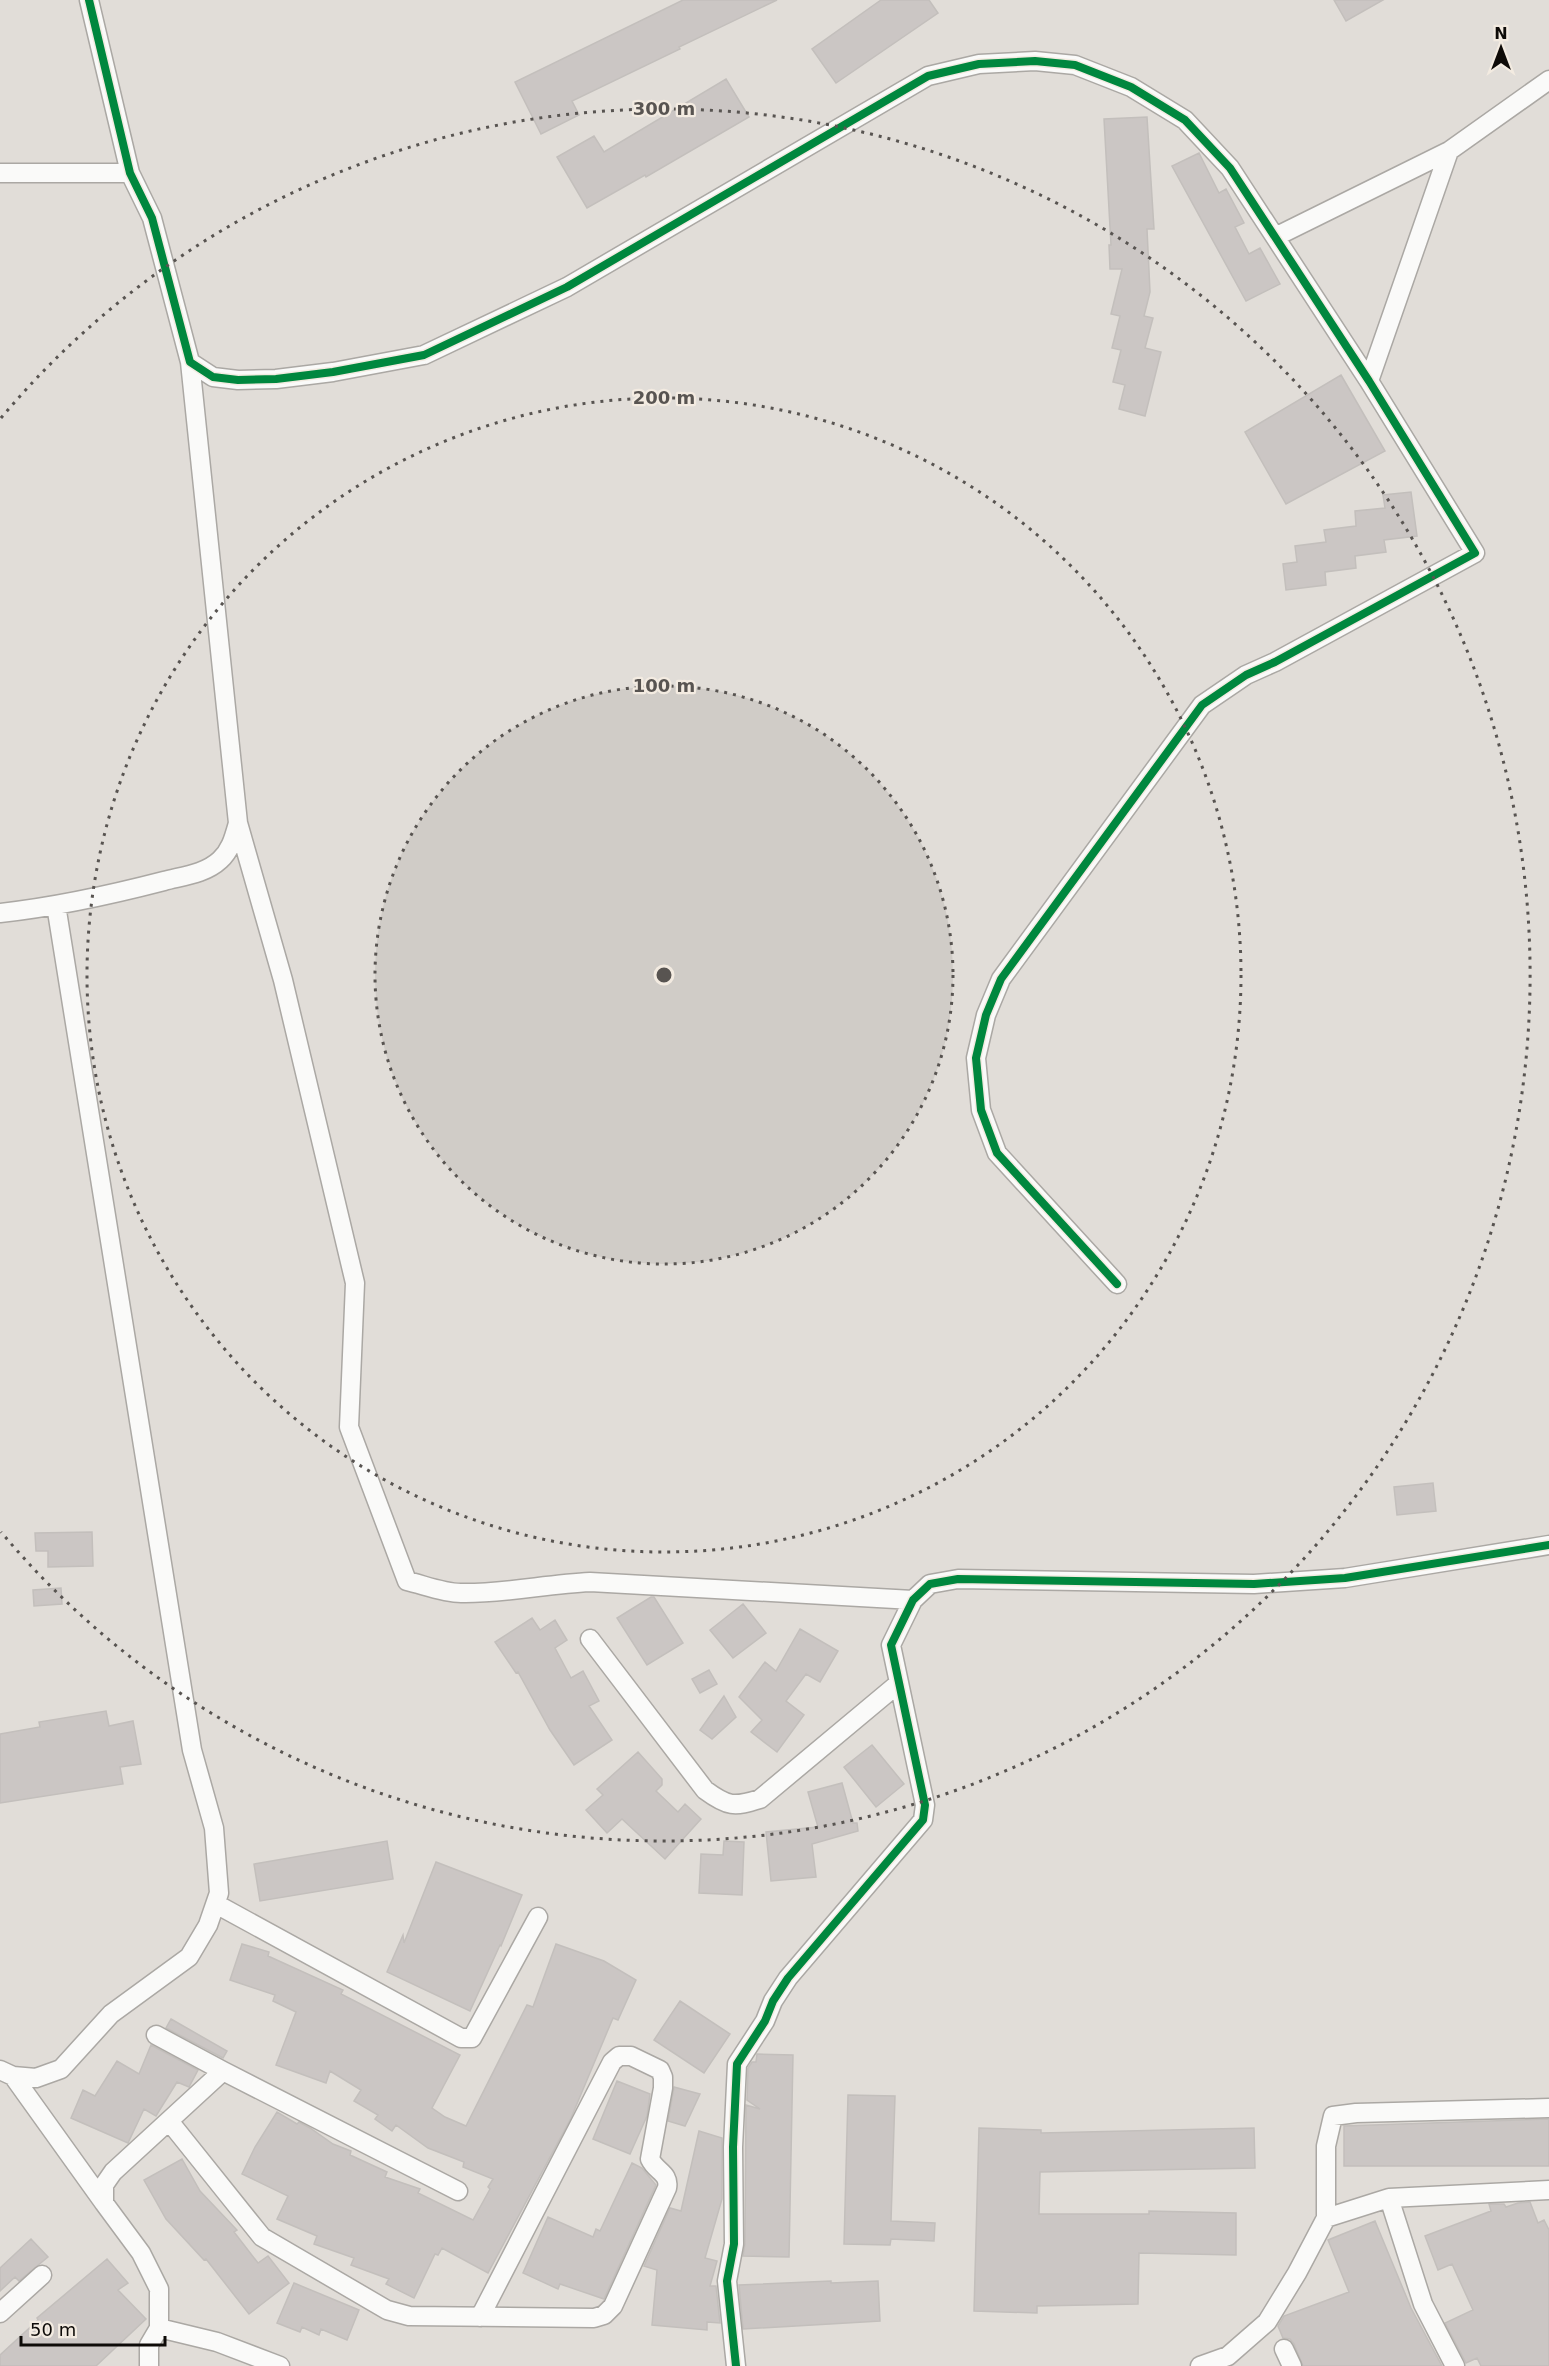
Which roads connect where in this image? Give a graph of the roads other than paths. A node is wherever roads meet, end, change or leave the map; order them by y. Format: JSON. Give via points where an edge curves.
{"nodes":[{"id":1,"x":89,"y":0,"type":"edge"},
{"id":2,"x":1549,"y":80,"type":"edge"},
{"id":3,"x":1449,"y":151,"type":"junction"},
{"id":4,"x":130,"y":173,"type":"junction"},
{"id":5,"x":0,"y":174,"type":"edge"},
{"id":6,"x":1275,"y":237,"type":"junction"},
{"id":7,"x":190,"y":362,"type":"junction"},
{"id":8,"x":1369,"y":381,"type":"junction"},
{"id":9,"x":238,"y":823,"type":"junction"},
{"id":10,"x":56,"y":905,"type":"junction"},
{"id":11,"x":0,"y":913,"type":"edge"},
{"id":12,"x":1117,"y":1284,"type":"dead end"},
{"id":13,"x":1549,"y":1545,"type":"edge"},
{"id":14,"x":913,"y":1600,"type":"junction"},
{"id":15,"x":590,"y":1639,"type":"dead end"},
{"id":16,"x":899,"y":1683,"type":"junction"},
{"id":17,"x":216,"y":1904,"type":"junction"},
{"id":18,"x":538,"y":1917,"type":"dead end"},
{"id":19,"x":156,"y":2035,"type":"dead end"},
{"id":20,"x":223,"y":2071,"type":"junction"},
{"id":21,"x":7,"y":2073,"type":"edge"},
{"id":22,"x":1549,"y":2108,"type":"edge"},
{"id":23,"x":169,"y":2121,"type":"junction"},
{"id":24,"x":1549,"y":2190,"type":"edge"},
{"id":25,"x":458,"y":2191,"type":"dead end"},
{"id":26,"x":1389,"y":2198,"type":"junction"},
{"id":27,"x":104,"y":2203,"type":"junction"},
{"id":28,"x":1326,"y":2218,"type":"junction"},
{"id":29,"x":42,"y":2274,"type":"dead end"},
{"id":30,"x":0,"y":2313,"type":"edge"},
{"id":31,"x":480,"y":2317,"type":"junction"},
{"id":32,"x":159,"y":2328,"type":"junction"},
{"id":33,"x":149,"y":2366,"type":"edge"},
{"id":34,"x":280,"y":2366,"type":"edge"},
{"id":35,"x":736,"y":2366,"type":"edge"},
{"id":36,"x":1200,"y":2366,"type":"edge"},
{"id":37,"x":1455,"y":2366,"type":"edge"}],
"edges":[{"from":1,"to":4,"type":"street"},
{"from":2,"to":3,"type":"street"},
{"from":3,"to":6,"type":"street"},
{"from":3,"to":8,"type":"street"},
{"from":4,"to":5,"type":"street"},
{"from":4,"to":7,"type":"street","via":[[152,218]]},
{"from":6,"to":7,"type":"street","via":[[1230,168],[1185,120],[1131,87],[1075,65],[1035,61],[979,64],[928,76],[567,287],[424,355],[276,379],[213,377]]},
{"from":6,"to":8,"type":"street"},
{"from":7,"to":9,"type":"street"},
{"from":8,"to":12,"type":"street","via":[[1475,553],[1246,675],[1202,705],[1001,979],[986,1015],[976,1058],[981,1110],[997,1153]]},
{"from":9,"to":10,"type":"street","via":[[231,845],[205,871]]},
{"from":9,"to":14,"type":"street","via":[[283,980],[355,1283],[349,1427],[407,1581],[459,1593],[590,1582]]},
{"from":10,"to":11,"type":"street"},
{"from":10,"to":17,"type":"street","via":[[192,1749],[214,1828],[219,1893]]},
{"from":13,"to":14,"type":"street","via":[[1345,1578],[1254,1584],[958,1579],[930,1584]]},
{"from":14,"to":16,"type":"street","via":[[891,1645]]},
{"from":15,"to":16,"type":"street","via":[[705,1790],[723,1803],[739,1806],[760,1799]]},
{"from":16,"to":35,"type":"street","via":[[925,1805],[923,1820],[788,1978],[736,2064],[734,2244],[727,2281]]},
{"from":17,"to":18,"type":"street","via":[[461,2038],[472,2038]]},
{"from":17,"to":21,"type":"street","via":[[189,1957],[111,2014],[61,2069],[36,2078]]},
{"from":19,"to":20,"type":"street"},
{"from":20,"to":23,"type":"street"},
{"from":20,"to":25,"type":"street"},
{"from":21,"to":27,"type":"street"},
{"from":22,"to":28,"type":"street","via":[[1333,2116],[1326,2146]]},
{"from":23,"to":27,"type":"street","via":[[113,2172],[104,2185]]},
{"from":23,"to":31,"type":"street","via":[[262,2237],[387,2310],[409,2316]]},
{"from":24,"to":26,"type":"street"},
{"from":26,"to":28,"type":"street"},
{"from":26,"to":37,"type":"street","via":[[1423,2304]]},
{"from":27,"to":32,"type":"street","via":[[141,2253],[159,2289]]},
{"from":28,"to":36,"type":"street","via":[[1267,2322],[1228,2356]]},
{"from":29,"to":30,"type":"street"},
{"from":31,"to":31,"type":"street","via":[[612,2062],[620,2056],[631,2056],[660,2070],[663,2088],[650,2159],[665,2174],[667,2188],[613,2306],[594,2318]]},
{"from":32,"to":33,"type":"street","via":[[149,2345]]},
{"from":32,"to":34,"type":"street","via":[[217,2342]]}]}
